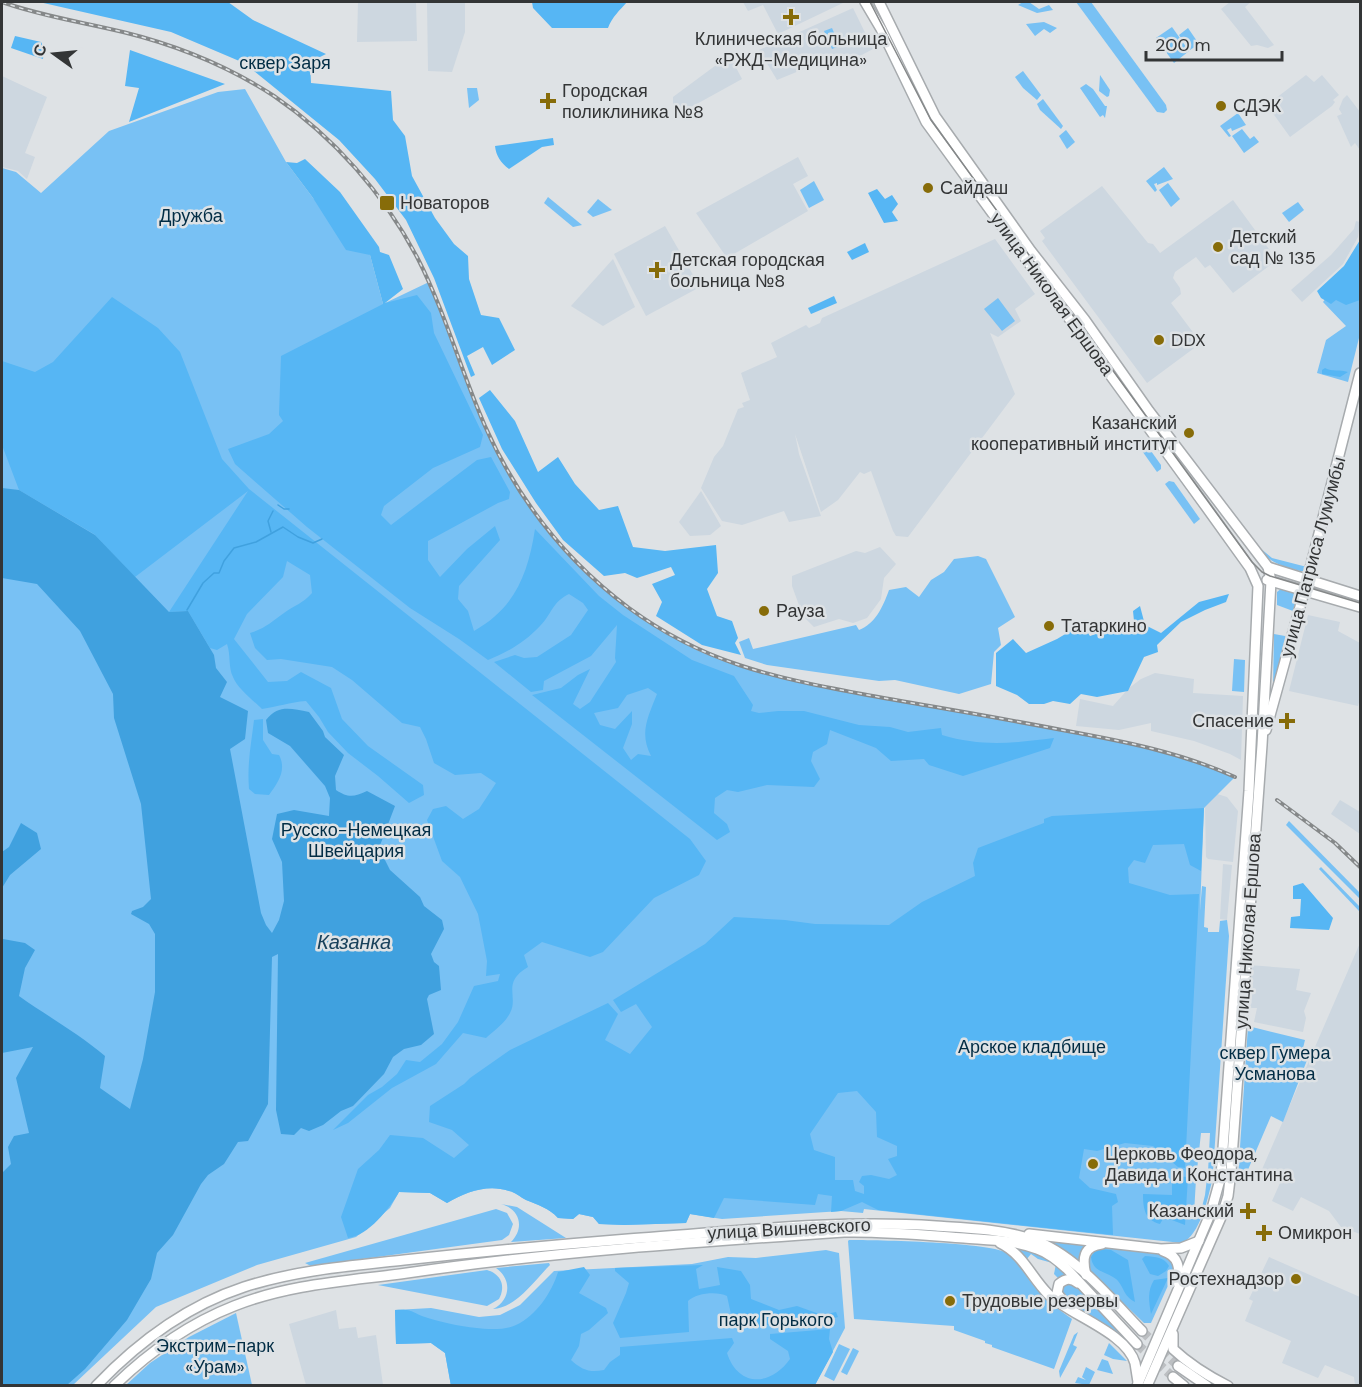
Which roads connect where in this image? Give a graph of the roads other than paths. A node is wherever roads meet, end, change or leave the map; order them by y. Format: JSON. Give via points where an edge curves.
{"nodes":[{"id":1,"x":865,"y":2,"type":"edge"},
{"id":2,"x":871,"y":2,"type":"edge"},
{"id":3,"x":879,"y":2,"type":"edge"},
{"id":4,"x":881,"y":29,"type":"junction"},
{"id":5,"x":902,"y":52,"type":"junction"},
{"id":6,"x":977,"y":192,"type":"junction"},
{"id":7,"x":992,"y":196,"type":"junction"},
{"id":8,"x":1009,"y":228,"type":"junction"},
{"id":9,"x":1031,"y":251,"type":"junction"},
{"id":10,"x":1040,"y":279,"type":"junction"},
{"id":11,"x":1360,"y":373,"type":"edge"},
{"id":12,"x":1111,"y":374,"type":"junction"},
{"id":13,"x":1129,"y":383,"type":"junction"},
{"id":14,"x":1154,"y":427,"type":"junction"},
{"id":15,"x":1173,"y":461,"type":"junction"},
{"id":16,"x":1210,"y":492,"type":"junction"},
{"id":17,"x":1268,"y":567,"type":"junction"},
{"id":18,"x":1256,"y":577,"type":"junction"},
{"id":19,"x":1307,"y":579,"type":"junction"},
{"id":20,"x":1271,"y":581,"type":"junction"},
{"id":21,"x":1305,"y":590,"type":"junction"},
{"id":22,"x":1360,"y":596,"type":"edge"},
{"id":23,"x":1360,"y":607,"type":"edge"},
{"id":24,"x":1262,"y":741,"type":"junction"},
{"id":25,"x":1205,"y":1227,"type":"junction"},
{"id":26,"x":1215,"y":1231,"type":"junction"},
{"id":27,"x":992,"y":1235,"type":"junction"},
{"id":28,"x":1198,"y":1242,"type":"junction"},
{"id":29,"x":1210,"y":1246,"type":"junction"},
{"id":30,"x":1086,"y":1275,"type":"junction"},
{"id":31,"x":1091,"y":1293,"type":"junction"},
{"id":32,"x":1175,"y":1293,"type":"junction"},
{"id":33,"x":1176,"y":1323,"type":"junction"},
{"id":34,"x":1142,"y":1331,"type":"tunnel mouth"},
{"id":35,"x":1137,"y":1344,"type":"tunnel mouth"},
{"id":36,"x":1152,"y":1348,"type":"junction"},
{"id":37,"x":1178,"y":1366,"type":"tunnel mouth"},
{"id":38,"x":1173,"y":1377,"type":"tunnel mouth"},
{"id":39,"x":1141,"y":1385,"type":"edge"},
{"id":40,"x":96,"y":1386,"type":"edge"},
{"id":41,"x":114,"y":1386,"type":"edge"},
{"id":42,"x":1184,"y":1386,"type":"edge"},
{"id":43,"x":1207,"y":1386,"type":"edge"},
{"id":44,"x":1228,"y":1386,"type":"edge"}],
"edges":[{"from":1,"to":4,"type":"main road","name":"улица Николая Ершова"},
{"from":2,"to":4,"type":"main road"},
{"from":2,"to":5,"type":"main road"},
{"from":3,"to":5,"type":"main road","name":"улица Николая Ершова"},
{"from":4,"to":6,"type":"main road","name":"улица Николая Ершова","via":[[926,122]]},
{"from":5,"to":7,"type":"main road","name":"улица Николая Ершова","via":[[935,117]]},
{"from":6,"to":8,"type":"main road"},
{"from":6,"to":10,"type":"main road","name":"улица Николая Ершова"},
{"from":7,"to":8,"type":"main road"},
{"from":7,"to":9,"type":"main road","name":"улица Николая Ершова"},
{"from":8,"to":9,"type":"main road"},
{"from":8,"to":10,"type":"main road"},
{"from":9,"to":13,"type":"main road","name":"улица Николая Ершова","via":[[1081,324]]},
{"from":10,"to":12,"type":"main road","via":[[1079,325]]},
{"from":11,"to":19,"type":"main road","name":"улица Патриса Лумумбы"},
{"from":12,"to":14,"type":"main road"},
{"from":12,"to":15,"type":"main road","name":"улица Николая Ершова"},
{"from":13,"to":14,"type":"main road"},
{"from":13,"to":16,"type":"main road","name":"улица Николая Ершова"},
{"from":14,"to":15,"type":"main road"},
{"from":14,"to":16,"type":"main road"},
{"from":15,"to":18,"type":"main road","name":"улица Николая Ершова"},
{"from":16,"to":17,"type":"main road","name":"улица Николая Ершова"},
{"from":17,"to":18,"type":"main road"},
{"from":17,"to":19,"type":"main road"},
{"from":17,"to":20,"type":"main road","name":"улица Николая Ершова"},
{"from":18,"to":20,"type":"main road"},
{"from":18,"to":25,"type":"main road","name":"улица Николая Ершова","via":[[1252,752],[1221,1176]]},
{"from":19,"to":21,"type":"main road","name":"улица Патриса Лумумбы"},
{"from":19,"to":22,"type":"main road"},
{"from":20,"to":21,"type":"main road"},
{"from":20,"to":24,"type":"main road","name":"улица Николая Ершова"},
{"from":21,"to":23,"type":"main road"},
{"from":21,"to":24,"type":"main road","name":"улица Патриса Лумумбы"},
{"from":24,"to":26,"type":"main road","name":"улица Николая Ершова","via":[[1231,1171],[1228,1196]]},
{"from":25,"to":26,"type":"main road"},
{"from":25,"to":28,"type":"main road","name":"улица Николая Ершова"},
{"from":26,"to":29,"type":"main road","name":"улица Николая Ершова"},
{"from":27,"to":28,"type":"main road","via":[[1161,1249]]},
{"from":27,"to":30,"type":"main road","name":"улица Вишневского","via":[[1023,1236],[1044,1244]]},
{"from":27,"to":31,"type":"main road","name":"улица Вишневского","via":[[1046,1253]]},
{"from":27,"to":39,"type":"main road","via":[[1017,1254],[1055,1300],[1122,1345],[1135,1362]]},
{"from":27,"to":40,"type":"main road","name":"улица Вишневского","via":[[896,1223],[822,1225],[585,1243],[310,1271],[231,1292],[185,1314],[128,1354]]},
{"from":27,"to":41,"type":"main road","name":"улица Вишневского","via":[[844,1232],[705,1241],[523,1257],[309,1285],[272,1293],[210,1316],[165,1342]]},
{"from":28,"to":29,"type":"main road","via":[[1205,1241]]},
{"from":28,"to":32,"type":"main road","name":"улица Николая Ершова"},
{"from":29,"to":33,"type":"main road","name":"улица Николая Ершова"},
{"from":30,"to":32,"type":"main road","via":[[1084,1255],[1096,1245],[1161,1250],[1173,1255],[1178,1265]]},
{"from":30,"to":34,"type":"main road","name":"улица Вишневского"},
{"from":31,"to":35,"type":"main road","name":"улица Вишневского"},
{"from":31,"to":36,"type":"main road","via":[[1071,1279],[1063,1281],[1056,1290],[1060,1300],[1130,1348]]},
{"from":32,"to":36,"type":"main road","name":"улица Николая Ершова"},
{"from":33,"to":39,"type":"main road","name":"улица Николая Ершова"},
{"from":33,"to":44,"type":"main road","via":[[1173,1349]]},
{"from":36,"to":39,"type":"main road","name":"улица Николая Ершова"},
{"from":37,"to":43,"type":"main road"},
{"from":38,"to":42,"type":"main road"}]}
